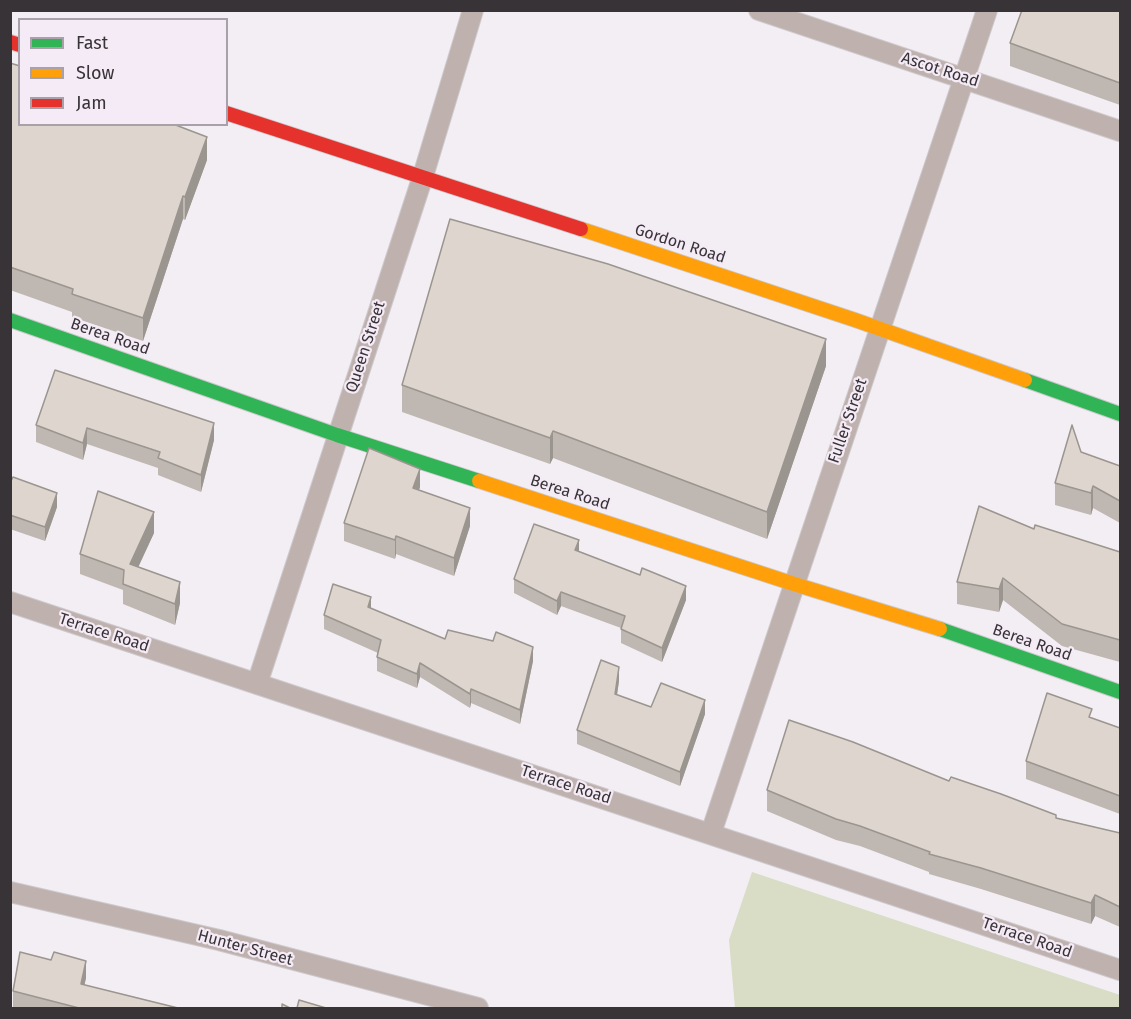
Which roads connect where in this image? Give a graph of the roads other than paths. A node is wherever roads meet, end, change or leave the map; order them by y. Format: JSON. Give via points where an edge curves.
{"nodes":[{"id":1,"x":473,"y":10,"type":"edge"},
{"id":2,"x":759,"y":10,"type":"edge"},
{"id":3,"x":987,"y":10,"type":"edge"},
{"id":4,"x":965,"y":78,"type":"junction"},
{"id":5,"x":228,"y":114,"type":"edge"},
{"id":6,"x":1120,"y":131,"type":"edge"},
{"id":7,"x":423,"y":176,"type":"junction"},
{"id":8,"x":10,"y":320,"type":"edge"},
{"id":9,"x":879,"y":329,"type":"junction"},
{"id":10,"x":1120,"y":414,"type":"edge"},
{"id":11,"x":337,"y":435,"type":"junction"},
{"id":12,"x":794,"y":584,"type":"junction"},
{"id":13,"x":10,"y":602,"type":"edge"},
{"id":14,"x":257,"y":684,"type":"junction"},
{"id":15,"x":1120,"y":692,"type":"edge"},
{"id":16,"x":711,"y":833,"type":"junction"},
{"id":17,"x":10,"y":892,"type":"edge"},
{"id":18,"x":1120,"y":970,"type":"edge"},
{"id":19,"x":478,"y":1008,"type":"edge"}],
"edges":[{"from":1,"to":7,"type":"street","name":"Queen Street"},
{"from":2,"to":4,"type":"street","name":"Ascot Road"},
{"from":3,"to":4,"type":"street","name":"Fuller Street"},
{"from":4,"to":6,"type":"street","name":"Ascot Road"},
{"from":4,"to":9,"type":"street","name":"Fuller Street"},
{"from":5,"to":7,"type":"street","name":"Gordon Road"},
{"from":7,"to":9,"type":"street","name":"Gordon Road"},
{"from":7,"to":11,"type":"street","name":"Queen Street"},
{"from":8,"to":11,"type":"street","name":"Berea Road"},
{"from":9,"to":10,"type":"street","name":"Gordon Road"},
{"from":9,"to":12,"type":"street","name":"Fuller Street"},
{"from":11,"to":12,"type":"street","name":"Berea Road"},
{"from":11,"to":14,"type":"street","name":"Queen Street"},
{"from":12,"to":15,"type":"street","name":"Berea Road","via":[[963,636]]},
{"from":12,"to":16,"type":"street","name":"Fuller Street"},
{"from":13,"to":14,"type":"street","name":"Terrace Road"},
{"from":14,"to":16,"type":"street","name":"Terrace Road"},
{"from":16,"to":18,"type":"street","name":"Terrace Road"},
{"from":17,"to":19,"type":"street","name":"Hunter Street","via":[[219,940]]}]}
